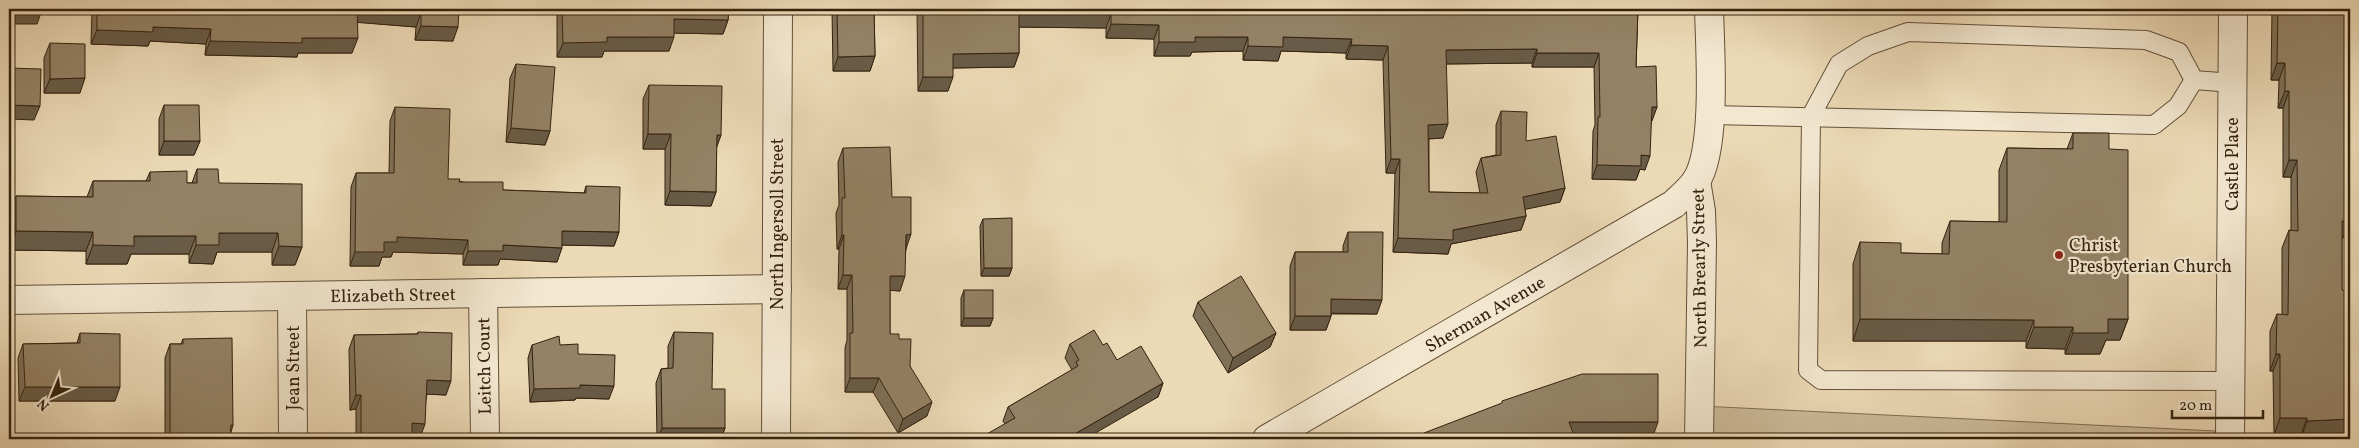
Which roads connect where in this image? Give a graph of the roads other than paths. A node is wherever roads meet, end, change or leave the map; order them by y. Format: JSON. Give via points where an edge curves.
{"nodes":[{"id":1,"x":778,"y":9,"type":"edge"},
{"id":2,"x":1709,"y":9,"type":"edge"},
{"id":3,"x":2234,"y":9,"type":"edge"},
{"id":4,"x":2194,"y":80,"type":"junction"},
{"id":5,"x":2233,"y":83,"type":"junction"},
{"id":6,"x":1710,"y":115,"type":"junction"},
{"id":7,"x":1811,"y":116,"type":"junction"},
{"id":8,"x":1696,"y":181,"type":"junction"},
{"id":9,"x":778,"y":289,"type":"junction"},
{"id":10,"x":483,"y":293,"type":"junction"},
{"id":11,"x":292,"y":296,"type":"junction"},
{"id":12,"x":9,"y":300,"type":"edge"},
{"id":13,"x":2231,"y":381,"type":"junction"},
{"id":14,"x":293,"y":439,"type":"edge"},
{"id":15,"x":485,"y":439,"type":"edge"},
{"id":16,"x":776,"y":439,"type":"edge"},
{"id":17,"x":1268,"y":439,"type":"edge"},
{"id":18,"x":1699,"y":439,"type":"edge"},
{"id":19,"x":2230,"y":439,"type":"edge"}],
"edges":[{"from":1,"to":9,"type":"street","name":"North Ingersoll Street"},
{"from":2,"to":6,"type":"street","name":"North Brearly Street"},
{"from":3,"to":5,"type":"street","name":"Castle Place"},
{"from":4,"to":5,"type":"lane"},
{"from":4,"to":7,"type":"lane","via":[[2178,106],[2154,124]]},
{"from":4,"to":7,"type":"lane","via":[[2179,52],[2146,40],[1908,32],[1868,46],[1839,64]]},
{"from":5,"to":13,"type":"street","name":"Castle Place"},
{"from":6,"to":7,"type":"lane"},
{"from":6,"to":8,"type":"street","name":"North Brearly Street","via":[[1704,164]]},
{"from":7,"to":13,"type":"lane","via":[[1808,370],[1821,380]]},
{"from":8,"to":17,"type":"street","name":"Sherman Avenue","via":[[1667,210]]},
{"from":8,"to":18,"type":"street","name":"North Brearly Street","via":[[1702,242]]},
{"from":9,"to":10,"type":"street","name":"Elizabeth Street"},
{"from":9,"to":16,"type":"street","name":"North Ingersoll Street"},
{"from":10,"to":11,"type":"street","name":"Elizabeth Street"},
{"from":10,"to":15,"type":"street","name":"Leitch Court"},
{"from":11,"to":12,"type":"street","name":"Elizabeth Street"},
{"from":11,"to":14,"type":"street","name":"Jean Street"},
{"from":13,"to":19,"type":"street","name":"Castle Place"}]}
